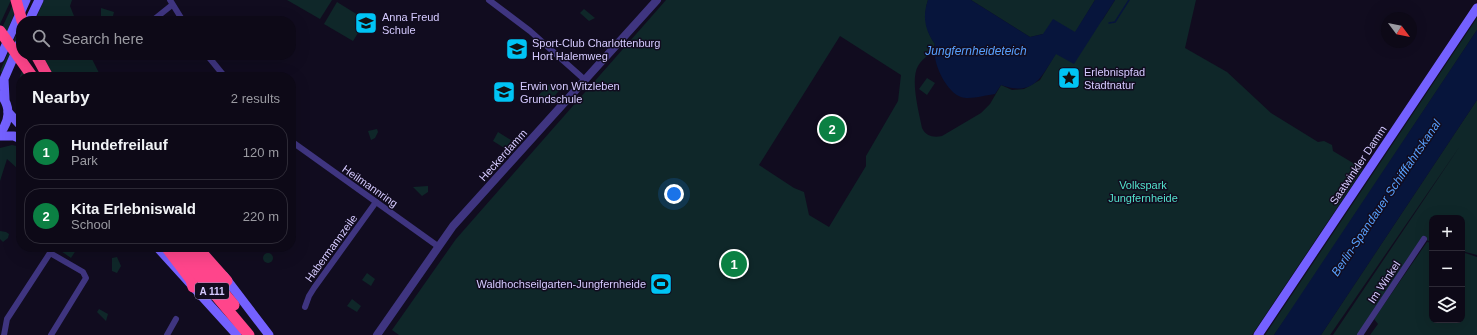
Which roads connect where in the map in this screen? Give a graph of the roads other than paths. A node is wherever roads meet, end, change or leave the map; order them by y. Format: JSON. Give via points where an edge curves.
{"nodes":[{"id":1,"x":16,"y":0,"type":"edge"},
{"id":2,"x":26,"y":0,"type":"edge"},
{"id":3,"x":39,"y":0,"type":"edge"},
{"id":4,"x":488,"y":0,"type":"edge"},
{"id":5,"x":657,"y":0,"type":"edge"},
{"id":6,"x":171,"y":3,"type":"edge"},
{"id":7,"x":1477,"y":8,"type":"edge"},
{"id":8,"x":19,"y":16,"type":"edge"},
{"id":9,"x":21,"y":16,"type":"edge"},
{"id":10,"x":31,"y":16,"type":"edge"},
{"id":11,"x":157,"y":16,"type":"edge"},
{"id":12,"x":179,"y":16,"type":"edge"},
{"id":13,"x":16,"y":22,"type":"edge"},
{"id":14,"x":0,"y":31,"type":"edge"},
{"id":15,"x":16,"y":51,"type":"edge"},
{"id":16,"x":16,"y":54,"type":"edge"},
{"id":17,"x":0,"y":58,"type":"edge"},
{"id":18,"x":20,"y":60,"type":"edge"},
{"id":19,"x":39,"y":60,"type":"edge"},
{"id":20,"x":211,"y":60,"type":"edge"},
{"id":21,"x":29,"y":72,"type":"edge"},
{"id":22,"x":45,"y":72,"type":"edge"},
{"id":23,"x":221,"y":72,"type":"edge"},
{"id":24,"x":585,"y":80,"type":"junction"},
{"id":25,"x":2,"y":96,"type":"edge"},
{"id":26,"x":8,"y":112,"type":"junction"},
{"id":27,"x":16,"y":121,"type":"edge"},
{"id":28,"x":0,"y":134,"type":"edge"},
{"id":29,"x":16,"y":138,"type":"edge"},
{"id":30,"x":296,"y":145,"type":"edge"},
{"id":31,"x":376,"y":202,"type":"junction"},
{"id":32,"x":1424,"y":239,"type":"dead end"},
{"id":33,"x":439,"y":246,"type":"junction"},
{"id":34,"x":162,"y":252,"type":"edge"},
{"id":35,"x":170,"y":252,"type":"edge"},
{"id":36,"x":179,"y":252,"type":"edge"},
{"id":37,"x":190,"y":252,"type":"edge"},
{"id":38,"x":201,"y":252,"type":"edge"},
{"id":39,"x":207,"y":252,"type":"edge"},
{"id":40,"x":227,"y":281,"type":"junction"},
{"id":41,"x":193,"y":287,"type":"junction"},
{"id":42,"x":305,"y":307,"type":"dead end"},
{"id":43,"x":176,"y":319,"type":"dead end"},
{"id":44,"x":4,"y":335,"type":"edge"},
{"id":45,"x":51,"y":335,"type":"edge"},
{"id":46,"x":167,"y":335,"type":"edge"},
{"id":47,"x":237,"y":335,"type":"edge"},
{"id":48,"x":249,"y":335,"type":"edge"},
{"id":49,"x":258,"y":335,"type":"edge"},
{"id":50,"x":270,"y":335,"type":"edge"},
{"id":51,"x":377,"y":335,"type":"edge"},
{"id":52,"x":1258,"y":335,"type":"edge"},
{"id":53,"x":1360,"y":335,"type":"edge"}],
"edges":[{"from":1,"to":9,"type":"highway","bridge":true},
{"from":2,"to":8,"type":"main road"},
{"from":3,"to":10,"type":"main road"},
{"from":4,"to":24,"type":"street","via":[[530,30]]},
{"from":5,"to":24,"type":"street","name":"Heckerdamm"},
{"from":6,"to":11,"type":"street"},
{"from":6,"to":12,"type":"street"},
{"from":7,"to":52,"type":"main road","name":"Saatwinkler Damm"},
{"from":13,"to":17,"type":"main road"},
{"from":14,"to":16,"type":"highway","bridge":true},
{"from":15,"to":25,"type":"main road","via":[[4,79]]},
{"from":18,"to":21,"type":"highway","bridge":true},
{"from":19,"to":22,"type":"highway"},
{"from":20,"to":23,"type":"street"},
{"from":24,"to":33,"type":"street","name":"Heckerdamm","via":[[453,226]]},
{"from":25,"to":26,"type":"main road"},
{"from":26,"to":27,"type":"main road"},
{"from":26,"to":28,"type":"main road","via":[[6,125]]},
{"from":28,"to":29,"type":"main road"},
{"from":30,"to":31,"type":"street","name":"Heilmannring"},
{"from":31,"to":33,"type":"street","name":"Heilmannring"},
{"from":31,"to":42,"type":"street","name":"Habermannzeile","via":[[310,293]]},
{"from":32,"to":53,"type":"street","name":"Im Winkel"},
{"from":33,"to":51,"type":"street","name":"Heckerdamm"},
{"from":34,"to":41,"type":"main road"},
{"from":35,"to":41,"type":"highway","via":[[191,280]]},
{"from":36,"to":48,"type":"highway","number":"A 111"},
{"from":37,"to":49,"type":"highway","number":"A 111"},
{"from":38,"to":40,"type":"highway"},
{"from":39,"to":40,"type":"main road"},
{"from":40,"to":50,"type":"main road"},
{"from":41,"to":47,"type":"main road"},
{"from":43,"to":46,"type":"street"},
{"from":44,"to":45,"type":"street","via":[[7,319],[50,253],[83,272],[86,278]]}]}
